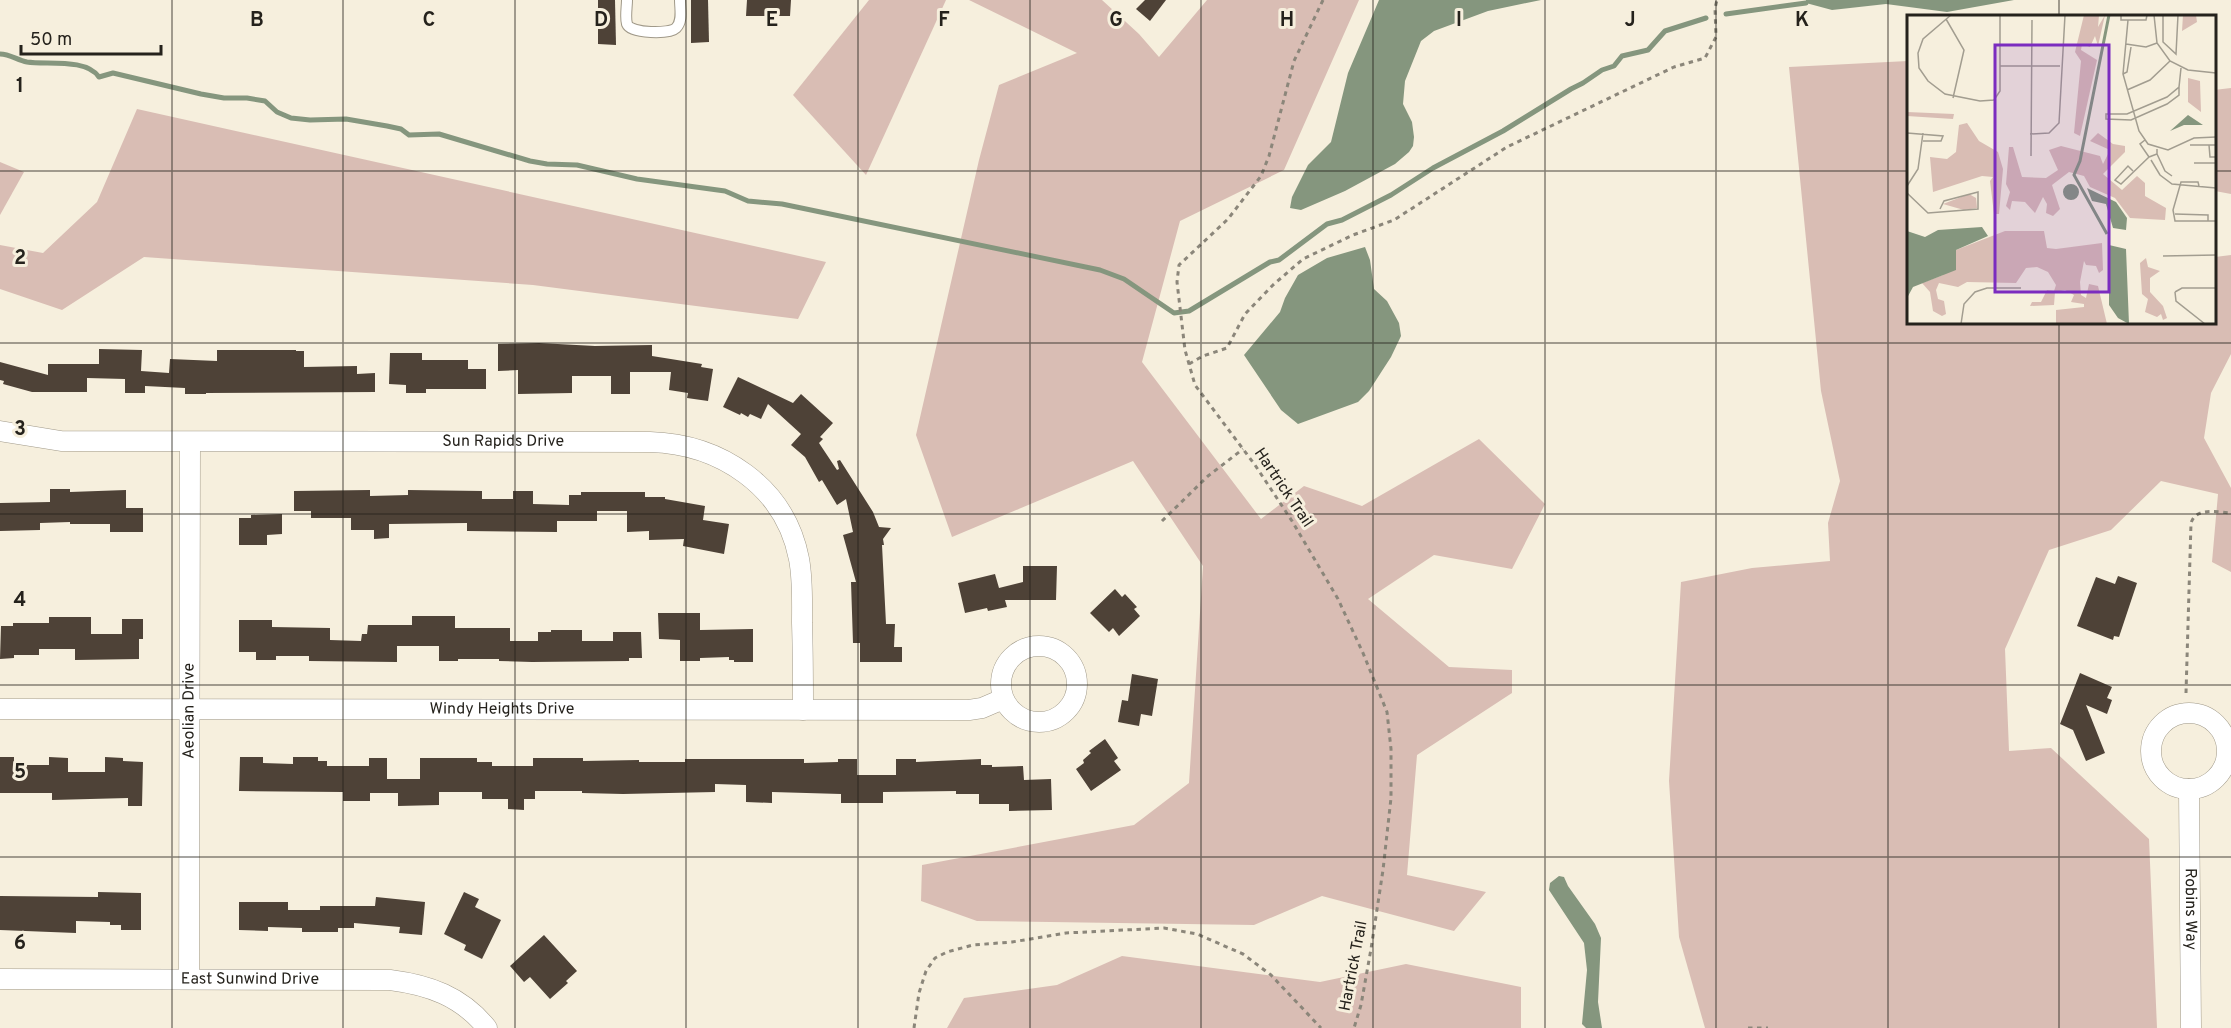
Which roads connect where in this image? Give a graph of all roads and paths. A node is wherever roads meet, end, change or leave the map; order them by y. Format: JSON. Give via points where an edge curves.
{"nodes":[{"id":1,"x":627,"y":0,"type":"edge"},
{"id":2,"x":680,"y":0,"type":"edge"},
{"id":3,"x":1323,"y":0,"type":"edge"},
{"id":4,"x":1717,"y":0,"type":"edge"},
{"id":5,"x":1189,"y":364,"type":"junction"},
{"id":6,"x":0,"y":431,"type":"edge"},
{"id":7,"x":190,"y":442,"type":"junction"},
{"id":8,"x":1243,"y":449,"type":"junction"},
{"id":9,"x":2231,"y":513,"type":"edge"},
{"id":10,"x":1162,"y":521,"type":"dead end"},
{"id":11,"x":2186,"y":693,"type":"dead end"},
{"id":12,"x":1004,"y":699,"type":"dead end"},
{"id":13,"x":0,"y":709,"type":"edge"},
{"id":14,"x":190,"y":709,"type":"junction"},
{"id":15,"x":803,"y":710,"type":"junction"},
{"id":16,"x":2189,"y":789,"type":"dead end"},
{"id":17,"x":0,"y":979,"type":"edge"},
{"id":18,"x":189,"y":980,"type":"junction"},
{"id":19,"x":487,"y":1028,"type":"edge"},
{"id":20,"x":914,"y":1028,"type":"edge"},
{"id":21,"x":1321,"y":1028,"type":"edge"},
{"id":22,"x":1354,"y":1028,"type":"edge"},
{"id":23,"x":1748,"y":1028,"type":"edge"},
{"id":24,"x":1768,"y":1028,"type":"edge"},
{"id":25,"x":2190,"y":1028,"type":"edge"}],
"edges":[{"from":1,"to":2,"type":"lane","via":[[627,24],[637,32],[678,27]]},
{"from":3,"to":5,"type":"path","name":"Hartrick Trail","via":[[1294,61],[1261,176],[1228,219],[1179,265],[1177,282]]},
{"from":4,"to":5,"type":"path","via":[[1716,37],[1705,58],[1674,67],[1507,147],[1394,220],[1303,259],[1245,314],[1227,348]]},
{"from":5,"to":8,"type":"path","name":"Hartrick Trail","via":[[1195,385]]},
{"from":6,"to":7,"type":"street","name":"Sun Rapids Drive","via":[[61,441]]},
{"from":7,"to":14,"type":"street","name":"Aeolian Drive"},
{"from":7,"to":15,"type":"street","name":"Sun Rapids Drive","via":[[658,442],[685,445],[718,456],[763,489],[793,539],[802,577]]},
{"from":8,"to":10,"type":"path","via":[[1208,476]]},
{"from":8,"to":22,"type":"path","name":"Hartrick Trail","via":[[1338,599],[1386,712],[1391,749],[1390,810],[1362,1005]]},
{"from":9,"to":11,"type":"path","via":[[2198,512],[2191,523]]},
{"from":12,"to":15,"type":"street","name":"Windy Heights Drive","via":[[969,710]]},
{"from":13,"to":14,"type":"street","name":"Windy Heights Drive"},
{"from":14,"to":15,"type":"street","name":"Windy Heights Drive"},
{"from":14,"to":18,"type":"street","name":"Aeolian Drive"},
{"from":16,"to":25,"type":"street","name":"Robins Way"},
{"from":17,"to":18,"type":"street","name":"East Sunwind Drive"},
{"from":18,"to":19,"type":"street","name":"East Sunwind Drive","via":[[406,982],[449,996]]},
{"from":20,"to":21,"type":"path","name":"Hartrick Trail","via":[[926,971],[935,958],[946,952],[1066,933],[1164,928],[1197,934],[1243,954],[1271,975]]},
{"from":23,"to":24,"type":"path"}]}
